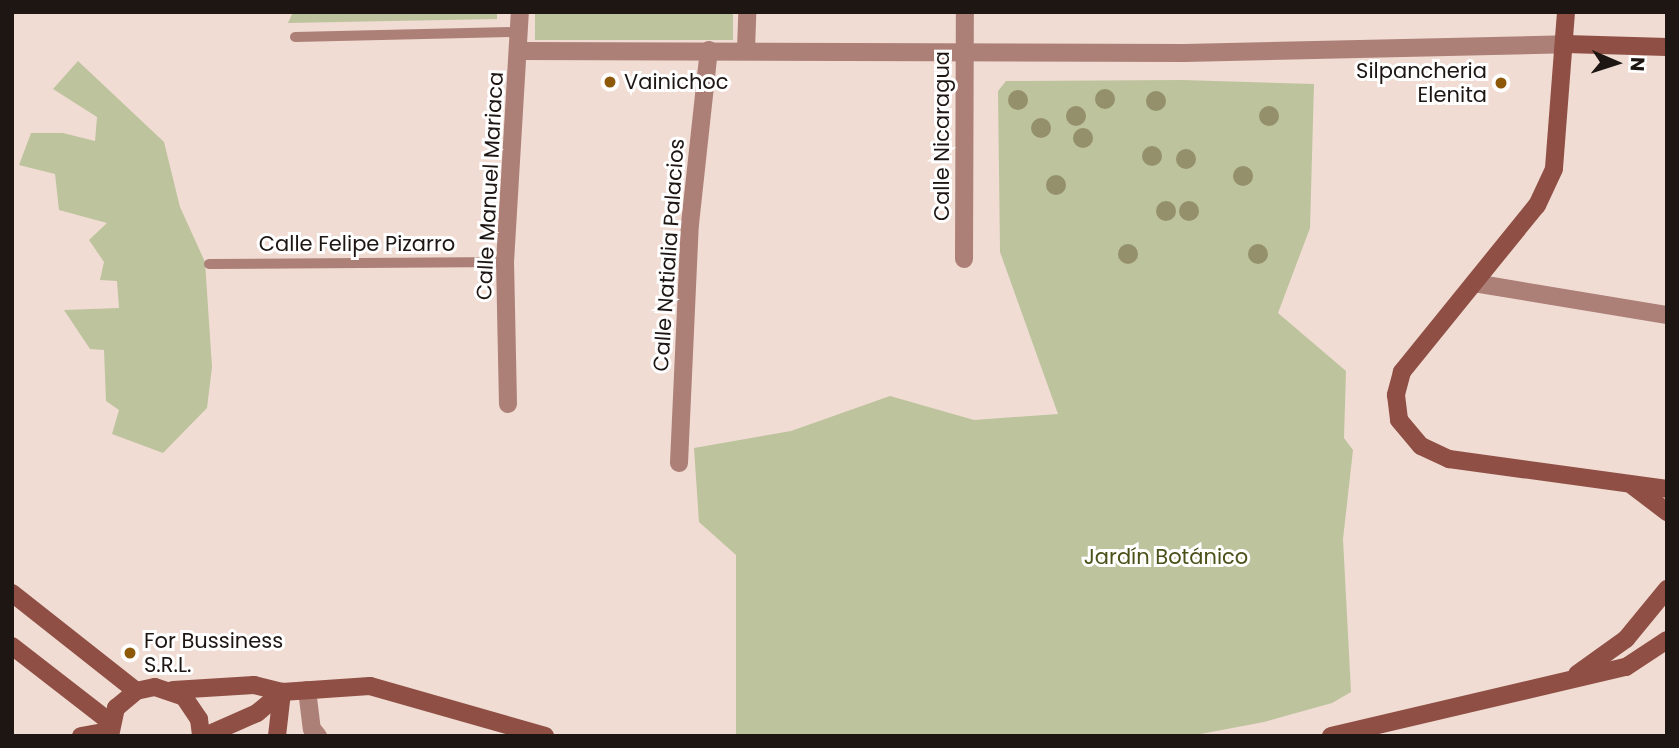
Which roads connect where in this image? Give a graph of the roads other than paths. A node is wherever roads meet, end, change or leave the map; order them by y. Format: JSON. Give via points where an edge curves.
{"nodes":[{"id":1,"x":520,"y":12,"type":"edge"},
{"id":2,"x":747,"y":12,"type":"edge"},
{"id":3,"x":965,"y":12,"type":"edge"},
{"id":4,"x":1566,"y":12,"type":"edge"},
{"id":5,"x":520,"y":32,"type":"junction"},
{"id":6,"x":296,"y":37,"type":"dead end"},
{"id":7,"x":1566,"y":44,"type":"junction"},
{"id":8,"x":1667,"y":47,"type":"edge"},
{"id":9,"x":709,"y":50,"type":"junction"},
{"id":10,"x":746,"y":50,"type":"junction"},
{"id":11,"x":965,"y":50,"type":"junction"},
{"id":12,"x":520,"y":51,"type":"junction"},
{"id":13,"x":964,"y":259,"type":"dead end"},
{"id":14,"x":505,"y":262,"type":"junction"},
{"id":15,"x":209,"y":264,"type":"dead end"},
{"id":16,"x":1475,"y":283,"type":"junction"},
{"id":17,"x":1667,"y":315,"type":"edge"},
{"id":18,"x":508,"y":404,"type":"dead end"},
{"id":19,"x":679,"y":463,"type":"dead end"},
{"id":20,"x":1630,"y":484,"type":"junction"},
{"id":21,"x":1667,"y":489,"type":"edge"},
{"id":22,"x":1667,"y":512,"type":"edge"},
{"id":23,"x":1667,"y":589,"type":"edge"},
{"id":24,"x":12,"y":593,"type":"edge"},
{"id":25,"x":1667,"y":640,"type":"edge"},
{"id":26,"x":12,"y":646,"type":"edge"},
{"id":27,"x":1572,"y":678,"type":"junction"},
{"id":28,"x":173,"y":690,"type":"junction"},
{"id":29,"x":136,"y":691,"type":"junction"},
{"id":30,"x":307,"y":691,"type":"junction"},
{"id":31,"x":282,"y":692,"type":"junction"},
{"id":32,"x":110,"y":730,"type":"edge"},
{"id":33,"x":81,"y":736,"type":"edge"},
{"id":34,"x":203,"y":736,"type":"edge"},
{"id":35,"x":277,"y":736,"type":"edge"},
{"id":36,"x":318,"y":736,"type":"edge"},
{"id":37,"x":545,"y":736,"type":"edge"},
{"id":38,"x":1331,"y":736,"type":"edge"}],
"edges":[{"from":1,"to":5,"type":"street","name":"Calle Manuel Mariaca"},
{"from":2,"to":10,"type":"street"},
{"from":3,"to":11,"type":"street","name":"Calle Nicaragua"},
{"from":4,"to":7,"type":"main road"},
{"from":5,"to":6,"type":"lane"},
{"from":5,"to":12,"type":"street","name":"Calle Manuel Mariaca"},
{"from":7,"to":8,"type":"main road"},
{"from":7,"to":11,"type":"street","via":[[1184,53]]},
{"from":7,"to":16,"type":"main road","via":[[1554,169],[1537,205]]},
{"from":9,"to":10,"type":"street"},
{"from":9,"to":12,"type":"street"},
{"from":9,"to":19,"type":"street","name":"Calle Natialia Palacios","via":[[690,224]]},
{"from":10,"to":11,"type":"street"},
{"from":11,"to":13,"type":"street","name":"Calle Nicaragua"},
{"from":12,"to":14,"type":"street","name":"Calle Manuel Mariaca"},
{"from":14,"to":15,"type":"lane","name":"Calle Felipe Pizarro"},
{"from":14,"to":18,"type":"street","name":"Calle Manuel Mariaca"},
{"from":16,"to":17,"type":"street"},
{"from":16,"to":20,"type":"main road","via":[[1402,372],[1396,395],[1399,420],[1421,446],[1449,459]]},
{"from":20,"to":21,"type":"main road"},
{"from":20,"to":22,"type":"main road"},
{"from":23,"to":27,"type":"main road","via":[[1626,639]]},
{"from":24,"to":29,"type":"main road"},
{"from":25,"to":27,"type":"main road","via":[[1626,667]]},
{"from":26,"to":32,"type":"main road"},
{"from":27,"to":38,"type":"main road"},
{"from":28,"to":29,"type":"main road"},
{"from":28,"to":31,"type":"main road","via":[[254,685]]},
{"from":28,"to":34,"type":"main road","via":[[193,707]]},
{"from":29,"to":32,"type":"main road","via":[[116,708]]},
{"from":30,"to":31,"type":"main road"},
{"from":30,"to":36,"type":"street"},
{"from":30,"to":37,"type":"main road","via":[[370,686]]},
{"from":31,"to":34,"type":"main road","via":[[257,713]]},
{"from":31,"to":35,"type":"main road"},
{"from":32,"to":33,"type":"main road"}]}
